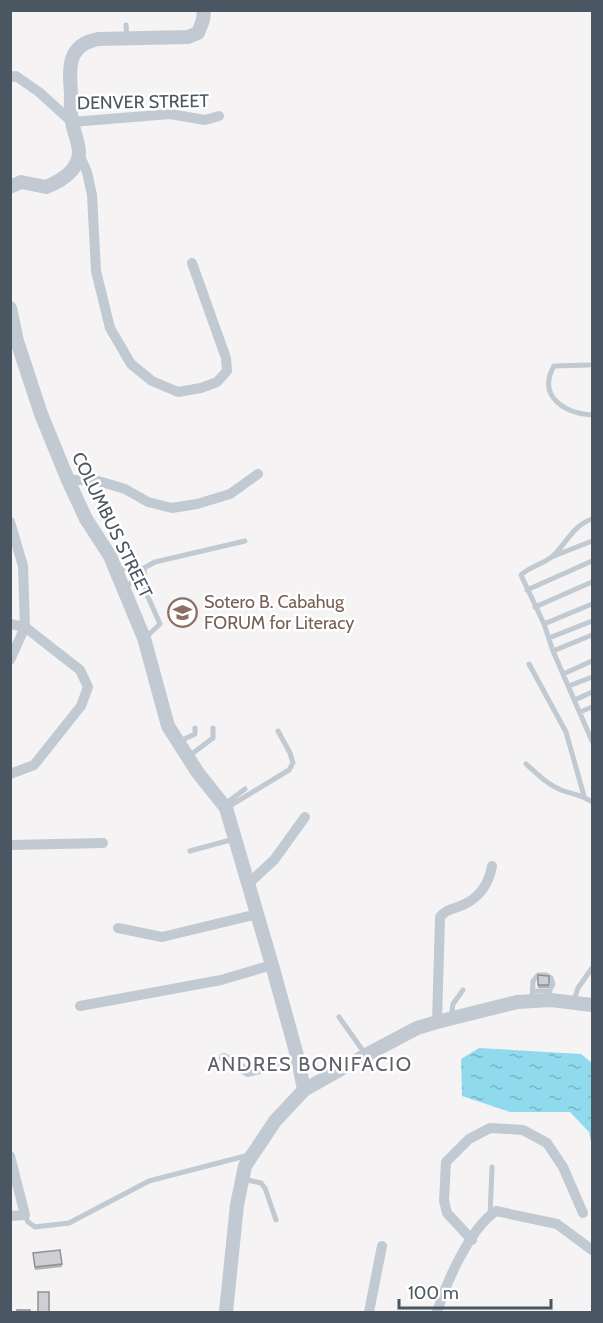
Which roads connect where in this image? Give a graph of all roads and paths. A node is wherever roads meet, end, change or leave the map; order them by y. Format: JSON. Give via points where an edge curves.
{"nodes":[{"id":1,"x":204,"y":10,"type":"edge"},
{"id":2,"x":10,"y":77,"type":"edge"},
{"id":3,"x":219,"y":116,"type":"dead end"},
{"id":4,"x":72,"y":122,"type":"junction"},
{"id":5,"x":79,"y":154,"type":"junction"},
{"id":6,"x":10,"y":187,"type":"edge"},
{"id":7,"x":192,"y":263,"type":"dead end"},
{"id":8,"x":10,"y":308,"type":"edge"},
{"id":9,"x":589,"y":366,"type":"dead end"},
{"id":10,"x":592,"y":415,"type":"edge"},
{"id":11,"x":258,"y":474,"type":"dead end"},
{"id":12,"x":68,"y":480,"type":"junction"},
{"id":13,"x":592,"y":519,"type":"edge"},
{"id":14,"x":10,"y":522,"type":"edge"},
{"id":15,"x":245,"y":541,"type":"dead end"},
{"id":16,"x":592,"y":541,"type":"edge"},
{"id":17,"x":552,"y":557,"type":"junction"},
{"id":18,"x":592,"y":561,"type":"edge"},
{"id":19,"x":144,"y":568,"type":"junction"},
{"id":20,"x":116,"y":569,"type":"junction"},
{"id":21,"x":592,"y":582,"type":"edge"},
{"id":22,"x":125,"y":590,"type":"junction"},
{"id":23,"x":527,"y":590,"type":"junction"},
{"id":24,"x":592,"y":604,"type":"edge"},
{"id":25,"x":535,"y":607,"type":"junction"},
{"id":26,"x":592,"y":621,"type":"edge"},
{"id":27,"x":10,"y":624,"type":"edge"},
{"id":28,"x":544,"y":624,"type":"junction"},
{"id":29,"x":25,"y":627,"type":"junction"},
{"id":30,"x":592,"y":635,"type":"edge"},
{"id":31,"x":144,"y":638,"type":"junction"},
{"id":32,"x":549,"y":638,"type":"junction"},
{"id":33,"x":554,"y":651,"type":"junction"},
{"id":34,"x":10,"y":660,"type":"edge"},
{"id":35,"x":592,"y":662,"type":"edge"},
{"id":36,"x":529,"y":664,"type":"dead end"},
{"id":37,"x":563,"y":674,"type":"junction"},
{"id":38,"x":592,"y":677,"type":"edge"},
{"id":39,"x":570,"y":686,"type":"junction"},
{"id":40,"x":592,"y":692,"type":"edge"},
{"id":41,"x":575,"y":700,"type":"junction"},
{"id":42,"x":592,"y":706,"type":"edge"},
{"id":43,"x":580,"y":712,"type":"junction"},
{"id":44,"x":590,"y":727,"type":"edge"},
{"id":45,"x":195,"y":728,"type":"dead end"},
{"id":46,"x":213,"y":728,"type":"dead end"},
{"id":47,"x":279,"y":731,"type":"dead end"},
{"id":48,"x":592,"y":741,"type":"edge"},
{"id":49,"x":177,"y":743,"type":"junction"},
{"id":50,"x":187,"y":757,"type":"junction"},
{"id":51,"x":526,"y":764,"type":"dead end"},
{"id":52,"x":10,"y":774,"type":"edge"},
{"id":53,"x":245,"y":789,"type":"dead end"},
{"id":54,"x":584,"y":796,"type":"junction"},
{"id":55,"x":592,"y":801,"type":"edge"},
{"id":56,"x":225,"y":806,"type":"junction"},
{"id":57,"x":305,"y":817,"type":"dead end"},
{"id":58,"x":236,"y":838,"type":"junction"},
{"id":59,"x":103,"y":843,"type":"dead end"},
{"id":60,"x":11,"y":848,"type":"edge"},
{"id":61,"x":190,"y":850,"type":"dead end"},
{"id":62,"x":492,"y":866,"type":"dead end"},
{"id":63,"x":249,"y":883,"type":"junction"},
{"id":64,"x":257,"y":914,"type":"junction"},
{"id":65,"x":118,"y":928,"type":"dead end"},
{"id":66,"x":272,"y":965,"type":"junction"},
{"id":67,"x":592,"y":968,"type":"edge"},
{"id":68,"x":590,"y":976,"type":"edge"},
{"id":69,"x":463,"y":990,"type":"dead end"},
{"id":70,"x":573,"y":1003,"type":"junction"},
{"id":71,"x":592,"y":1005,"type":"edge"},
{"id":72,"x":80,"y":1006,"type":"dead end"},
{"id":73,"x":339,"y":1017,"type":"dead end"},
{"id":74,"x":451,"y":1018,"type":"junction"},
{"id":75,"x":437,"y":1022,"type":"junction"},
{"id":76,"x":366,"y":1055,"type":"junction"},
{"id":77,"x":225,"y":1058,"type":"dead end"},
{"id":78,"x":297,"y":1059,"type":"junction"},
{"id":79,"x":304,"y":1090,"type":"junction"},
{"id":80,"x":250,"y":1155,"type":"junction"},
{"id":81,"x":10,"y":1156,"type":"edge"},
{"id":82,"x":492,"y":1167,"type":"dead end"},
{"id":83,"x":242,"y":1178,"type":"junction"},
{"id":84,"x":583,"y":1213,"type":"dead end"},
{"id":85,"x":25,"y":1215,"type":"junction"},
{"id":86,"x":490,"y":1215,"type":"junction"},
{"id":87,"x":10,"y":1216,"type":"edge"},
{"id":88,"x":276,"y":1220,"type":"dead end"},
{"id":89,"x":472,"y":1240,"type":"junction"},
{"id":90,"x":382,"y":1246,"type":"dead end"},
{"id":91,"x":592,"y":1250,"type":"edge"},
{"id":92,"x":226,"y":1312,"type":"edge"},
{"id":93,"x":369,"y":1312,"type":"edge"},
{"id":94,"x":437,"y":1312,"type":"edge"}],
"edges":[{"from":1,"to":4,"type":"street","via":[[198,33],[188,37],[127,31],[91,40],[76,50],[69,67]]},
{"from":2,"to":4,"type":"street","name":"DENVER STREET","via":[[16,76],[39,92]]},
{"from":3,"to":4,"type":"street","name":"DENVER STREET","via":[[205,120],[170,114]]},
{"from":4,"to":5,"type":"street"},
{"from":5,"to":6,"type":"street","via":[[69,174],[57,183],[45,187],[21,182]]},
{"from":5,"to":7,"type":"street","via":[[92,195],[96,271],[110,328],[131,364],[152,381],[178,392],[217,382],[226,371]]},
{"from":8,"to":12,"type":"street","name":"COLUMBUS STREET","via":[[41,414]]},
{"from":9,"to":10,"type":"lane","via":[[554,366],[548,377],[549,392],[560,405]]},
{"from":11,"to":12,"type":"street","via":[[230,494],[172,508],[95,480]]},
{"from":12,"to":20,"type":"street","name":"COLUMBUS STREET"},
{"from":13,"to":17,"type":"lane","via":[[579,525]]},
{"from":14,"to":29,"type":"street","via":[[23,566]]},
{"from":15,"to":19,"type":"lane"},
{"from":16,"to":17,"type":"lane"},
{"from":17,"to":23,"type":"lane","via":[[521,575]]},
{"from":18,"to":23,"type":"lane"},
{"from":19,"to":20,"type":"lane"},
{"from":19,"to":22,"type":"lane"},
{"from":19,"to":31,"type":"lane","via":[[145,590],[160,624]]},
{"from":20,"to":22,"type":"street","name":"COLUMBUS STREET"},
{"from":21,"to":25,"type":"lane"},
{"from":22,"to":31,"type":"street","name":"COLUMBUS STREET"},
{"from":23,"to":25,"type":"lane"},
{"from":24,"to":28,"type":"lane"},
{"from":25,"to":28,"type":"lane"},
{"from":26,"to":32,"type":"lane"},
{"from":27,"to":29,"type":"street"},
{"from":28,"to":32,"type":"lane"},
{"from":29,"to":34,"type":"street"},
{"from":29,"to":52,"type":"street","via":[[80,670],[88,687],[81,706],[34,765]]},
{"from":30,"to":33,"type":"lane"},
{"from":31,"to":49,"type":"street","name":"COLUMBUS STREET","via":[[168,726]]},
{"from":32,"to":33,"type":"lane"},
{"from":33,"to":37,"type":"lane"},
{"from":35,"to":37,"type":"lane"},
{"from":36,"to":54,"type":"lane","via":[[566,732]]},
{"from":37,"to":39,"type":"lane"},
{"from":38,"to":39,"type":"lane"},
{"from":39,"to":41,"type":"lane"},
{"from":40,"to":41,"type":"lane"},
{"from":41,"to":43,"type":"lane"},
{"from":42,"to":43,"type":"lane"},
{"from":43,"to":44,"type":"lane"},
{"from":44,"to":48,"type":"lane"},
{"from":45,"to":49,"type":"lane","via":[[195,734]]},
{"from":46,"to":50,"type":"lane","via":[[213,738]]},
{"from":47,"to":56,"type":"lane","via":[[293,763],[289,770]]},
{"from":49,"to":50,"type":"street","name":"COLUMBUS STREET"},
{"from":50,"to":56,"type":"street","name":"COLUMBUS STREET"},
{"from":51,"to":54,"type":"lane","via":[[541,778]]},
{"from":53,"to":56,"type":"lane"},
{"from":54,"to":55,"type":"lane"},
{"from":56,"to":58,"type":"street","name":"COLUMBUS STREET"},
{"from":57,"to":63,"type":"street","via":[[274,860]]},
{"from":58,"to":61,"type":"lane"},
{"from":58,"to":63,"type":"street","name":"COLUMBUS STREET"},
{"from":59,"to":60,"type":"street"},
{"from":62,"to":75,"type":"street","via":[[482,891],[466,903],[445,910],[440,917]]},
{"from":63,"to":64,"type":"street","name":"COLUMBUS STREET"},
{"from":64,"to":65,"type":"street","via":[[162,937]]},
{"from":64,"to":66,"type":"street","name":"COLUMBUS STREET"},
{"from":66,"to":72,"type":"street","via":[[220,980]]},
{"from":66,"to":78,"type":"street","name":"COLUMBUS STREET"},
{"from":67,"to":68,"type":"lane"},
{"from":68,"to":70,"type":"lane","via":[[578,988]]},
{"from":69,"to":74,"type":"lane","via":[[453,1004]]},
{"from":70,"to":71,"type":"street"},
{"from":70,"to":74,"type":"street","via":[[540,996]]},
{"from":73,"to":76,"type":"lane"},
{"from":74,"to":75,"type":"street"},
{"from":75,"to":76,"type":"street"},
{"from":76,"to":79,"type":"street"},
{"from":77,"to":78,"type":"street","via":[[248,1072]]},
{"from":78,"to":79,"type":"street","name":"COLUMBUS STREET"},
{"from":79,"to":80,"type":"street"},
{"from":80,"to":83,"type":"street"},
{"from":80,"to":85,"type":"lane","via":[[149,1180],[69,1223],[35,1227]]},
{"from":81,"to":85,"type":"street"},
{"from":82,"to":86,"type":"lane"},
{"from":83,"to":88,"type":"lane","via":[[261,1183]]},
{"from":83,"to":92,"type":"street"},
{"from":84,"to":89,"type":"street","via":[[563,1167],[547,1143],[523,1130],[490,1128],[469,1139],[446,1162],[447,1213]]},
{"from":85,"to":87,"type":"street"},
{"from":86,"to":89,"type":"street"},
{"from":86,"to":91,"type":"street","via":[[496,1211],[556,1224]]},
{"from":89,"to":94,"type":"street","via":[[445,1288]]},
{"from":90,"to":93,"type":"street"}]}
